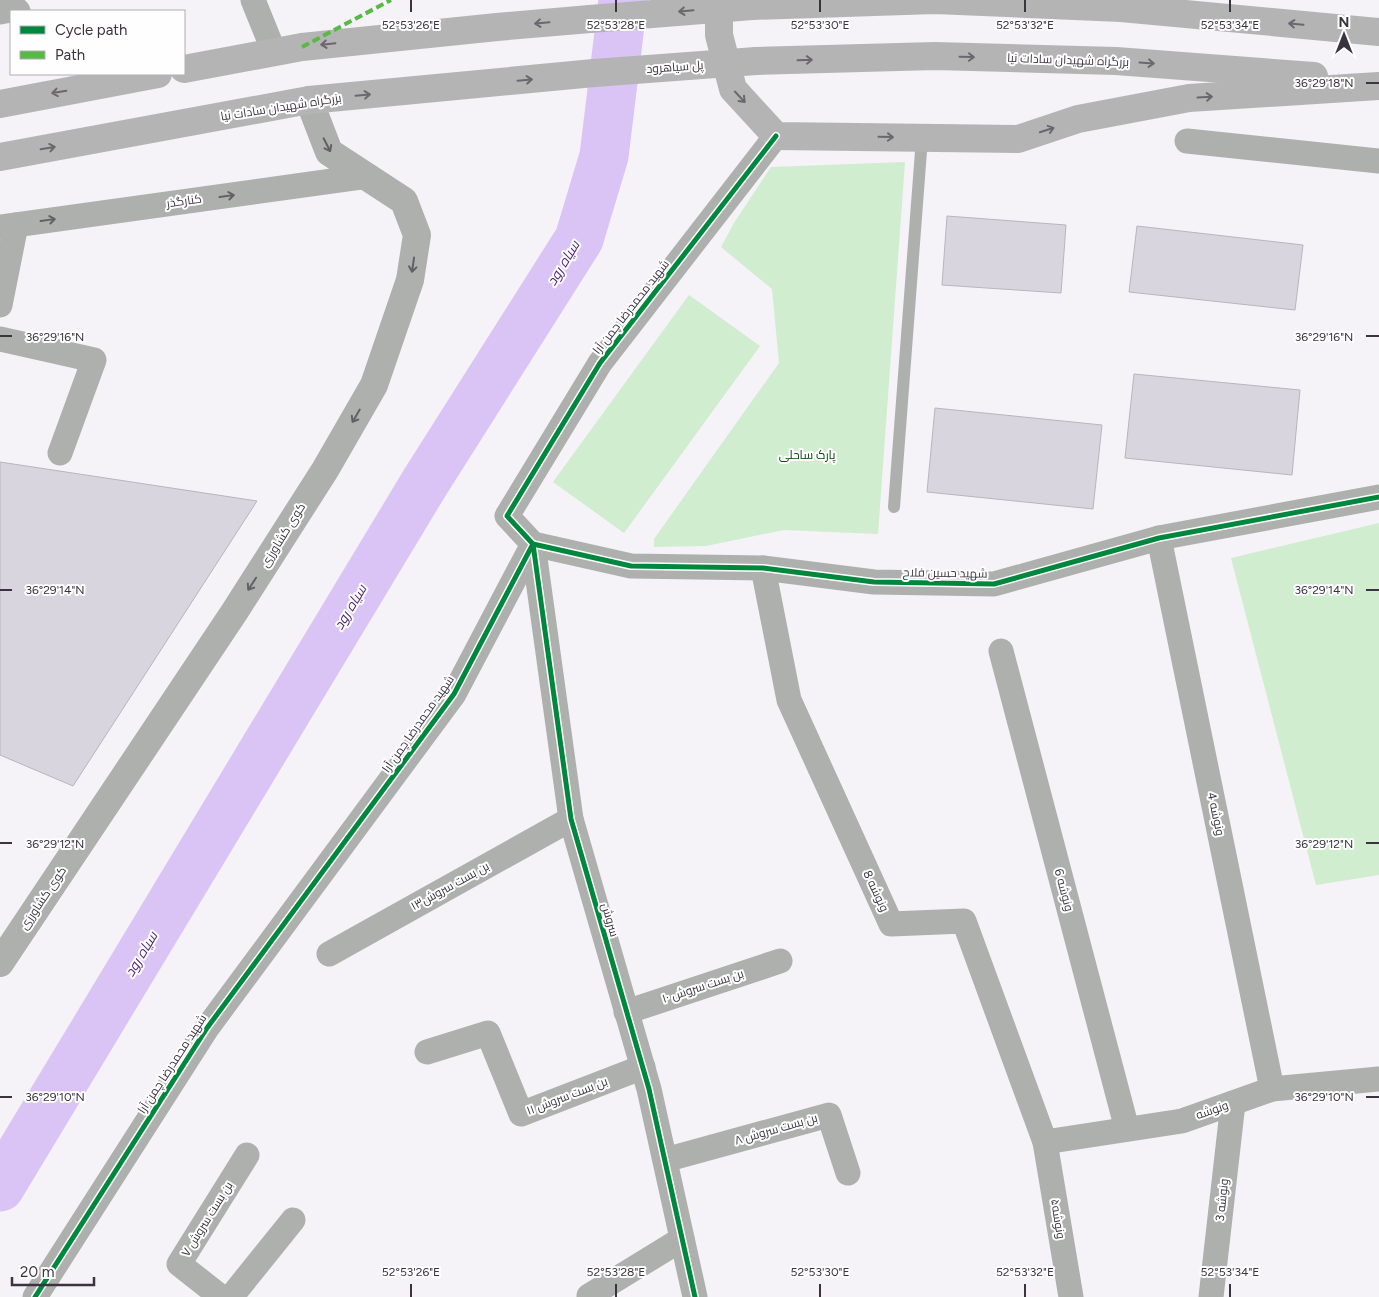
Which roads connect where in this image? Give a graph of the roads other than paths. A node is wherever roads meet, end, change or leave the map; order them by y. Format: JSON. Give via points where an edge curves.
{"nodes":[{"id":1,"x":253,"y":0,"type":"edge"},
{"id":2,"x":719,"y":0,"type":"edge"},
{"id":3,"x":1379,"y":32,"type":"edge"},
{"id":4,"x":274,"y":52,"type":"junction"},
{"id":5,"x":756,"y":61,"type":"joint"},
{"id":6,"x":185,"y":69,"type":"edge"},
{"id":7,"x":594,"y":73,"type":"joint"},
{"id":8,"x":146,"y":75,"type":"edge"},
{"id":9,"x":85,"y":80,"type":"edge"},
{"id":10,"x":1379,"y":81,"type":"edge"},
{"id":11,"x":1379,"y":86,"type":"edge"},
{"id":12,"x":309,"y":100,"type":"junction"},
{"id":13,"x":0,"y":104,"type":"edge"},
{"id":14,"x":776,"y":136,"type":"junction"},
{"id":15,"x":922,"y":138,"type":"junction"},
{"id":16,"x":1187,"y":141,"type":"dead end"},
{"id":17,"x":0,"y":157,"type":"edge"},
{"id":18,"x":1379,"y":161,"type":"edge"},
{"id":19,"x":368,"y":176,"type":"junction"},
{"id":20,"x":8,"y":226,"type":"edge"},
{"id":21,"x":0,"y":305,"type":"edge"},
{"id":22,"x":0,"y":339,"type":"edge"},
{"id":23,"x":60,"y":453,"type":"dead end"},
{"id":24,"x":1379,"y":496,"type":"edge"},
{"id":25,"x":894,"y":507,"type":"dead end"},
{"id":26,"x":1159,"y":538,"type":"junction"},
{"id":27,"x":533,"y":544,"type":"junction"},
{"id":28,"x":763,"y":568,"type":"junction"},
{"id":29,"x":1001,"y":651,"type":"dead end"},
{"id":30,"x":571,"y":818,"type":"junction"},
{"id":31,"x":329,"y":954,"type":"dead end"},
{"id":32,"x":780,"y":961,"type":"dead end"},
{"id":33,"x":0,"y":963,"type":"edge"},
{"id":34,"x":626,"y":1012,"type":"junction"},
{"id":35,"x":427,"y":1052,"type":"dead end"},
{"id":36,"x":642,"y":1067,"type":"junction"},
{"id":37,"x":1379,"y":1079,"type":"edge"},
{"id":38,"x":1272,"y":1089,"type":"junction"},
{"id":39,"x":1233,"y":1103,"type":"junction"},
{"id":40,"x":1127,"y":1129,"type":"junction"},
{"id":41,"x":1045,"y":1142,"type":"junction"},
{"id":42,"x":247,"y":1155,"type":"dead end"},
{"id":43,"x":665,"y":1160,"type":"junction"},
{"id":44,"x":848,"y":1173,"type":"dead end"},
{"id":45,"x":292,"y":1220,"type":"dead end"},
{"id":46,"x":682,"y":1239,"type":"junction"},
{"id":47,"x":589,"y":1296,"type":"dead end"},
{"id":48,"x":35,"y":1297,"type":"edge"},
{"id":49,"x":220,"y":1297,"type":"edge"},
{"id":50,"x":231,"y":1297,"type":"edge"},
{"id":51,"x":695,"y":1297,"type":"edge"},
{"id":52,"x":1071,"y":1297,"type":"edge"},
{"id":53,"x":1211,"y":1297,"type":"edge"}],
"edges":[{"from":1,"to":4,"type":"street"},
{"from":2,"to":14,"type":"highway","one_way":true,"via":[[719,35],[733,89]]},
{"from":3,"to":4,"type":"highway","one_way":true,"bridge":true,"via":[[1121,8],[935,0],[752,6],[497,26]]},
{"from":4,"to":6,"type":"highway"},
{"from":5,"to":7,"type":"highway","name":"پل سیاهرود","bridge":true},
{"from":5,"to":10,"type":"highway","name":"بزرگراه شهیدان سادات نیا","one_way":true,"via":[[935,56],[1116,61]]},
{"from":12,"to":7,"type":"highway","name":"بزرگراه شهیدان سادات نیا","one_way":true},
{"from":8,"to":9,"type":"highway"},
{"from":9,"to":13,"type":"highway","one_way":true},
{"from":15,"to":11,"type":"highway","one_way":true,"via":[[1018,139],[1078,119],[1188,98]]},
{"from":17,"to":12,"type":"highway","name":"بزرگراه شهیدان سادات نیا","one_way":true},
{"from":12,"to":19,"type":"street","name":"کوی کشاورزی","one_way":true,"via":[[329,152]]},
{"from":14,"to":15,"type":"highway","one_way":true},
{"from":14,"to":27,"type":"street","name":"شهید محمدرضا چمن آرا","via":[[600,363],[507,516]]},
{"from":15,"to":25,"type":"lane"},
{"from":16,"to":18,"type":"street"},
{"from":20,"to":19,"type":"street","name":"کنارگذر","one_way":true},
{"from":19,"to":33,"type":"street","name":"کوی کشاورزی","one_way":true,"via":[[404,201],[417,235],[410,280],[374,385],[325,470],[235,611]]},
{"from":20,"to":21,"type":"street"},
{"from":22,"to":23,"type":"street","via":[[94,360]]},
{"from":24,"to":26,"type":"street","name":"شهید حسین فلاح"},
{"from":26,"to":28,"type":"street","name":"شهید حسین فلاح","via":[[994,584],[874,582]]},
{"from":26,"to":38,"type":"street","name":"ونوشه 4"},
{"from":27,"to":28,"type":"street","name":"شهید حسین فلاح","via":[[631,566]]},
{"from":27,"to":30,"type":"street","name":"سروش"},
{"from":27,"to":48,"type":"street","name":"شهید محمدرضا چمن آرا","via":[[454,694],[207,1028]]},
{"from":28,"to":41,"type":"street","name":"ونوشه 8","via":[[789,700],[891,924],[964,921]]},
{"from":29,"to":40,"type":"street","name":"ونوشه 6"},
{"from":30,"to":31,"type":"street","name":"بن بست سروش۱۳"},
{"from":30,"to":34,"type":"street","name":"سروش"},
{"from":32,"to":34,"type":"street","name":"بن بست سروش ۱۰"},
{"from":34,"to":36,"type":"street","name":"سروش"},
{"from":35,"to":36,"type":"street","name":"بن بست سروش ۱۱","via":[[488,1032],[521,1114]]},
{"from":36,"to":43,"type":"street","name":"سروش"},
{"from":37,"to":38,"type":"street","name":"ونوشه"},
{"from":38,"to":39,"type":"street","name":"ونوشه"},
{"from":39,"to":40,"type":"street","name":"ونوشه","via":[[1182,1121]]},
{"from":39,"to":53,"type":"street","name":"ونوشه 3"},
{"from":40,"to":41,"type":"street","name":"ونوشه"},
{"from":41,"to":52,"type":"street","name":"ونوشه۵"},
{"from":42,"to":49,"type":"street","name":"بن بست سروش ۷","via":[[179,1264]]},
{"from":43,"to":44,"type":"street","name":"بن بست سروش ۸","via":[[829,1115]]},
{"from":43,"to":46,"type":"street","name":"سروش"},
{"from":45,"to":50,"type":"street"},
{"from":46,"to":47,"type":"street"},
{"from":46,"to":51,"type":"street","name":"سروش"}]}
